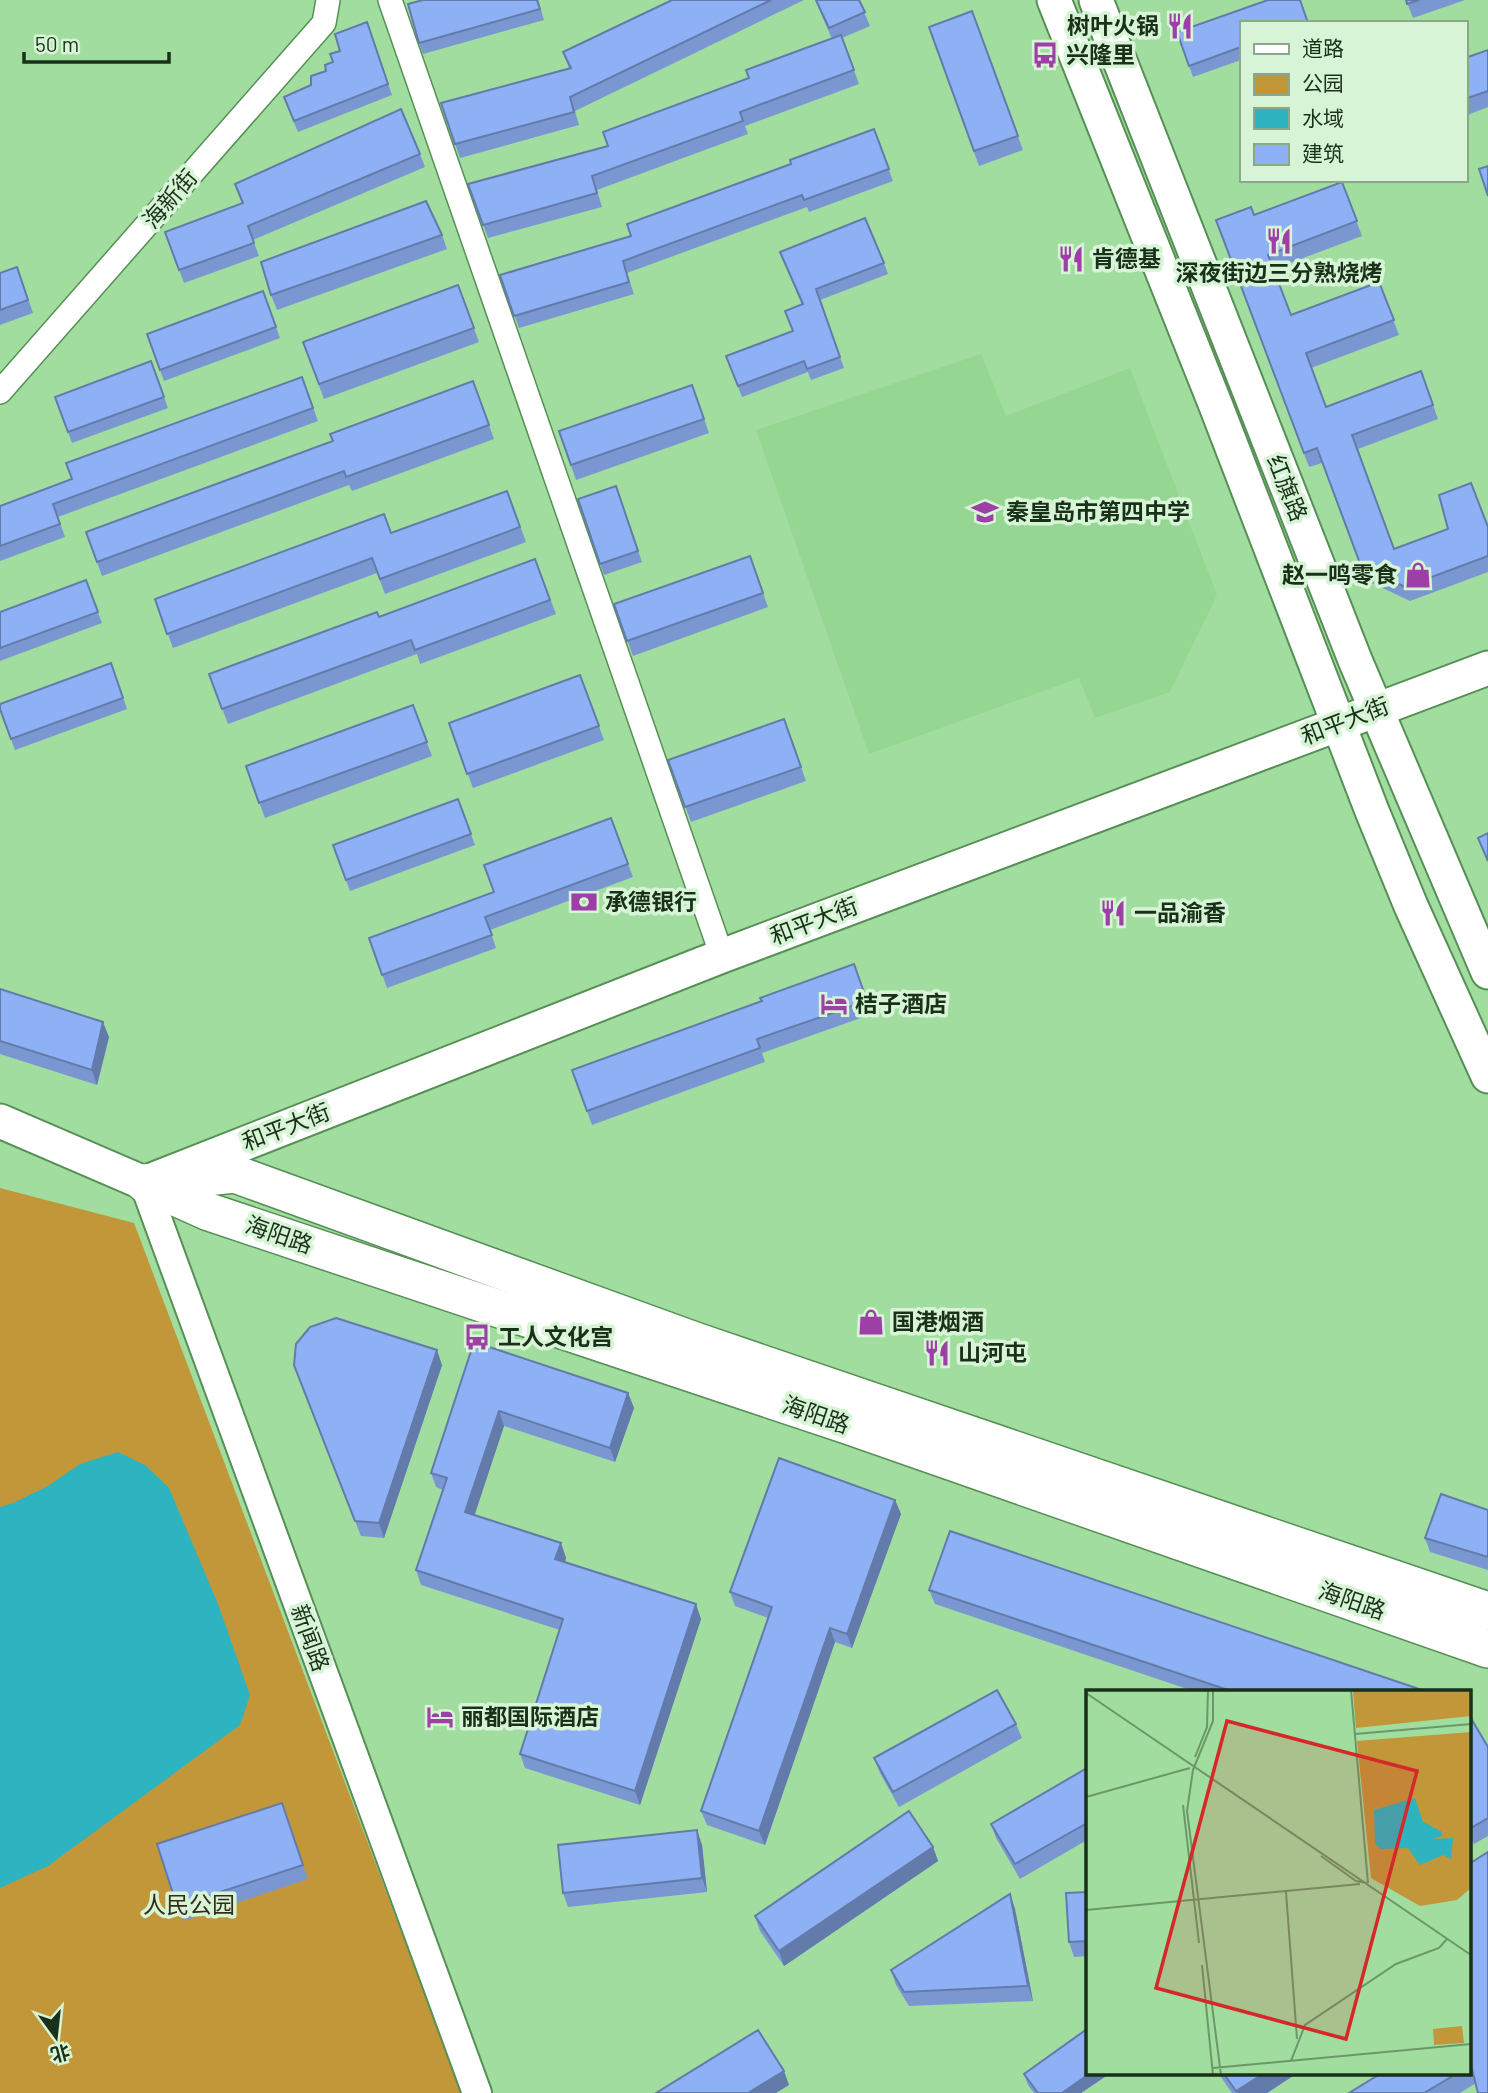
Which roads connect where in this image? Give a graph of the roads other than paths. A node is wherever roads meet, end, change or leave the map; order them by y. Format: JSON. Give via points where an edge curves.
{"nodes":[{"id":1,"x":328,"y":0,"type":"edge"},
{"id":2,"x":390,"y":0,"type":"edge"},
{"id":3,"x":1054,"y":0,"type":"edge"},
{"id":4,"x":1096,"y":0,"type":"edge"},
{"id":5,"x":0,"y":392,"type":"edge"},
{"id":6,"x":1488,"y":668,"type":"edge"},
{"id":7,"x":1376,"y":709,"type":"junction"},
{"id":8,"x":1340,"y":723,"type":"junction"},
{"id":9,"x":722,"y":956,"type":"junction"},
{"id":10,"x":1488,"y":972,"type":"edge"},
{"id":11,"x":1488,"y":1076,"type":"edge"},
{"id":12,"x":0,"y":1121,"type":"edge"},
{"id":13,"x":144,"y":1183,"type":"junction"},
{"id":14,"x":1488,"y":1611,"type":"edge"},
{"id":15,"x":1488,"y":1649,"type":"edge"},
{"id":16,"x":477,"y":2093,"type":"edge"}],
"edges":[{"from":1,"to":5,"type":"street","name":"海新街","via":[[324,23]]},
{"from":2,"to":9,"type":"street"},
{"from":3,"to":8,"type":"main road"},
{"from":4,"to":7,"type":"main road","name":"红旗路"},
{"from":6,"to":7,"type":"main road","name":"和平大街"},
{"from":7,"to":8,"type":"main road","name":"和平大街"},
{"from":7,"to":10,"type":"main road","name":"红旗路"},
{"from":8,"to":9,"type":"main road","name":"和平大街"},
{"from":8,"to":11,"type":"main road","via":[[1411,906]]},
{"from":9,"to":13,"type":"main road","name":"和平大街"},
{"from":12,"to":13,"type":"main road","name":"海阳路"},
{"from":13,"to":14,"type":"main road","name":"海阳路","via":[[235,1174],[695,1341]]},
{"from":13,"to":15,"type":"main road","name":"海阳路","via":[[209,1212],[847,1425]]},
{"from":13,"to":16,"type":"street","name":"新闻路"}]}
